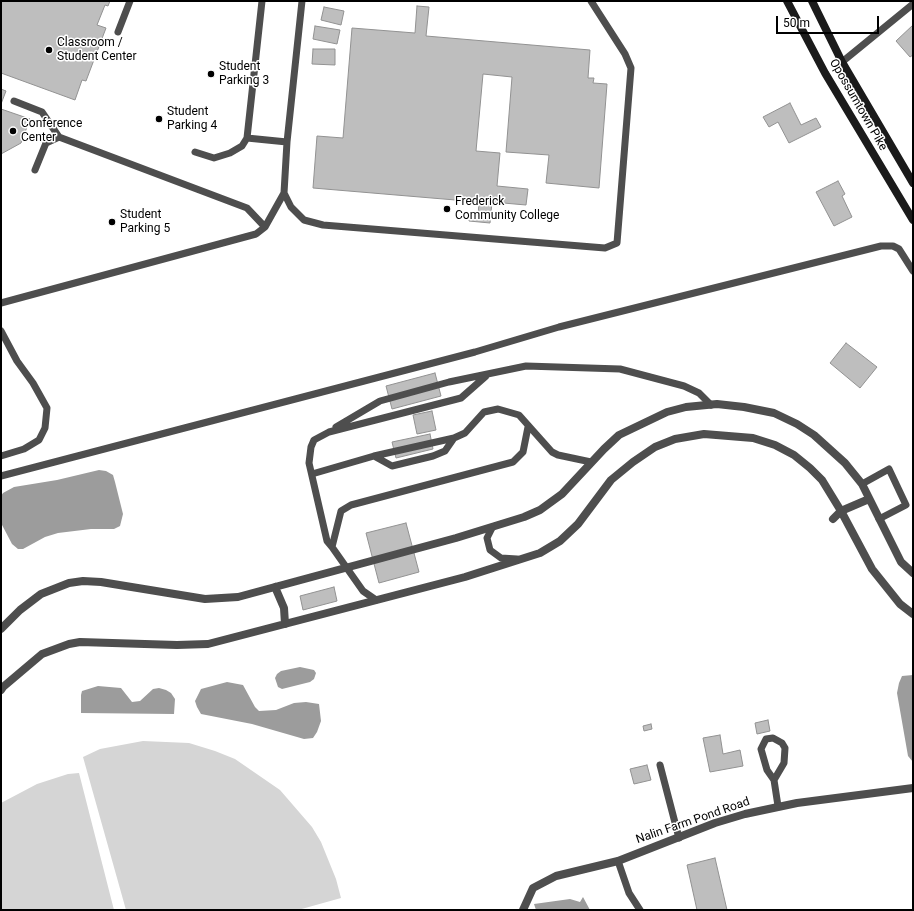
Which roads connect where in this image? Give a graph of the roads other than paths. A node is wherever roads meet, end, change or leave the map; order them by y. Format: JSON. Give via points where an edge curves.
{"nodes":[{"id":1,"x":130,"y":1,"type":"edge"},
{"id":2,"x":262,"y":1,"type":"edge"},
{"id":3,"x":302,"y":1,"type":"edge"},
{"id":4,"x":591,"y":1,"type":"edge"},
{"id":5,"x":787,"y":1,"type":"edge"},
{"id":6,"x":812,"y":1,"type":"edge"},
{"id":7,"x":913,"y":4,"type":"edge"},
{"id":8,"x":118,"y":32,"type":"dead end"},
{"id":9,"x":842,"y":62,"type":"junction"},
{"id":10,"x":14,"y":100,"type":"dead end"},
{"id":11,"x":59,"y":137,"type":"junction"},
{"id":12,"x":247,"y":138,"type":"junction"},
{"id":13,"x":287,"y":142,"type":"junction"},
{"id":14,"x":195,"y":152,"type":"dead end"},
{"id":15,"x":35,"y":170,"type":"dead end"},
{"id":16,"x":913,"y":183,"type":"edge"},
{"id":17,"x":284,"y":193,"type":"junction"},
{"id":18,"x":913,"y":220,"type":"edge"},
{"id":19,"x":265,"y":227,"type":"junction"},
{"id":20,"x":913,"y":271,"type":"edge"},
{"id":21,"x":1,"y":303,"type":"edge"},
{"id":22,"x":1,"y":331,"type":"edge"},
{"id":23,"x":486,"y":376,"type":"junction"},
{"id":24,"x":711,"y":405,"type":"junction"},
{"id":25,"x":528,"y":427,"type":"junction"},
{"id":26,"x":329,"y":432,"type":"junction"},
{"id":27,"x":454,"y":438,"type":"junction"},
{"id":28,"x":1,"y":456,"type":"edge"},
{"id":29,"x":374,"y":456,"type":"junction"},
{"id":30,"x":591,"y":462,"type":"junction"},
{"id":31,"x":312,"y":474,"type":"junction"},
{"id":32,"x":1,"y":476,"type":"edge"},
{"id":33,"x":862,"y":484,"type":"junction"},
{"id":34,"x":870,"y":499,"type":"junction"},
{"id":35,"x":841,"y":511,"type":"junction"},
{"id":36,"x":833,"y":519,"type":"dead end"},
{"id":37,"x":879,"y":519,"type":"junction"},
{"id":38,"x":492,"y":528,"type":"junction"},
{"id":39,"x":332,"y":547,"type":"junction"},
{"id":40,"x":520,"y":560,"type":"junction"},
{"id":41,"x":346,"y":568,"type":"junction"},
{"id":42,"x":913,"y":573,"type":"edge"},
{"id":43,"x":275,"y":587,"type":"junction"},
{"id":44,"x":376,"y":600,"type":"junction"},
{"id":45,"x":913,"y":614,"type":"edge"},
{"id":46,"x":285,"y":624,"type":"junction"},
{"id":47,"x":1,"y":629,"type":"edge"},
{"id":48,"x":1,"y":690,"type":"edge"},
{"id":49,"x":660,"y":765,"type":"dead end"},
{"id":50,"x":774,"y":780,"type":"junction"},
{"id":51,"x":913,"y":788,"type":"edge"},
{"id":52,"x":778,"y":806,"type":"junction"},
{"id":53,"x":679,"y":838,"type":"junction"},
{"id":54,"x":618,"y":861,"type":"junction"},
{"id":55,"x":523,"y":910,"type":"edge"},
{"id":56,"x":640,"y":910,"type":"edge"}],
"edges":[{"from":1,"to":8,"type":"lane"},
{"from":2,"to":12,"type":"lane"},
{"from":3,"to":13,"type":"lane"},
{"from":4,"to":17,"type":"lane","via":[[625,54],[631,68],[617,243],[605,248],[323,225],[304,220],[291,207]]},
{"from":5,"to":18,"type":"main road","name":"Opossumtown Pike","via":[[825,73]]},
{"from":6,"to":9,"type":"main road","name":"Opossumtown Pike"},
{"from":7,"to":9,"type":"lane"},
{"from":9,"to":16,"type":"main road","name":"Opossumtown Pike"},
{"from":10,"to":11,"type":"lane","via":[[42,112]]},
{"from":11,"to":15,"type":"lane","via":[[46,143]]},
{"from":11,"to":19,"type":"lane","via":[[247,208]]},
{"from":12,"to":13,"type":"lane"},
{"from":12,"to":14,"type":"lane","via":[[242,146],[214,158]]},
{"from":13,"to":17,"type":"lane"},
{"from":17,"to":19,"type":"lane"},
{"from":19,"to":21,"type":"lane","via":[[256,234]]},
{"from":20,"to":32,"type":"lane","via":[[898,249],[893,246],[881,246],[566,325],[475,352]]},
{"from":22,"to":28,"type":"lane","via":[[17,362],[47,408],[45,428],[39,440],[24,449]]},
{"from":23,"to":24,"type":"lane","via":[[526,366],[620,369],[684,386],[699,393]]},
{"from":23,"to":26,"type":"lane","via":[[449,382],[380,401]]},
{"from":23,"to":26,"type":"lane","via":[[461,398]]},
{"from":24,"to":30,"type":"street","via":[[686,407],[648,420],[619,435]]},
{"from":24,"to":33,"type":"street","via":[[744,407],[774,413],[797,424],[814,435]]},
{"from":25,"to":27,"type":"lane","via":[[519,415],[505,410],[490,410],[476,420],[465,433]]},
{"from":25,"to":30,"type":"lane","via":[[552,452]]},
{"from":25,"to":39,"type":"lane","via":[[523,452],[513,462],[344,508],[338,518],[336,538]]},
{"from":26,"to":31,"type":"lane","via":[[314,440],[311,447],[309,463]]},
{"from":27,"to":29,"type":"lane"},
{"from":27,"to":29,"type":"lane","via":[[445,451],[392,466]]},
{"from":29,"to":31,"type":"lane"},
{"from":30,"to":38,"type":"street","via":[[562,494],[540,510]]},
{"from":31,"to":39,"type":"lane","via":[[327,541]]},
{"from":33,"to":34,"type":"street"},
{"from":33,"to":37,"type":"lane","via":[[889,470],[906,505]]},
{"from":34,"to":35,"type":"street"},
{"from":34,"to":37,"type":"street"},
{"from":35,"to":36,"type":"street"},
{"from":35,"to":40,"type":"street","via":[[822,480],[794,455],[753,438],[704,434],[675,439],[655,447],[633,462],[611,480],[578,524],[560,541],[540,553]]},
{"from":35,"to":45,"type":"street","via":[[872,569],[900,604]]},
{"from":37,"to":42,"type":"street","via":[[901,562]]},
{"from":38,"to":40,"type":"lane","via":[[487,538],[490,550],[501,558]]},
{"from":38,"to":41,"type":"street"},
{"from":39,"to":41,"type":"lane"},
{"from":40,"to":44,"type":"street"},
{"from":41,"to":43,"type":"street"},
{"from":41,"to":44,"type":"lane","via":[[363,591]]},
{"from":43,"to":46,"type":"street","via":[[284,608]]},
{"from":43,"to":47,"type":"street","via":[[238,597],[205,600],[83,581],[41,594]]},
{"from":44,"to":46,"type":"street"},
{"from":46,"to":48,"type":"street","via":[[208,644],[69,644],[42,654]]},
{"from":49,"to":53,"type":"lane"},
{"from":50,"to":50,"type":"lane","via":[[784,763],[785,748],[774,738],[766,739],[761,749],[767,770]]},
{"from":50,"to":52,"type":"lane"},
{"from":51,"to":52,"type":"street","name":"Nalin Farm Pond Road"},
{"from":52,"to":53,"type":"street","name":"Nalin Farm Pond Road","via":[[730,819]]},
{"from":53,"to":54,"type":"street","name":"Nalin Farm Pond Road"},
{"from":54,"to":55,"type":"street","name":"Nalin Farm Pond Road","via":[[556,876],[533,888]]},
{"from":54,"to":56,"type":"lane","via":[[629,893]]}]}
